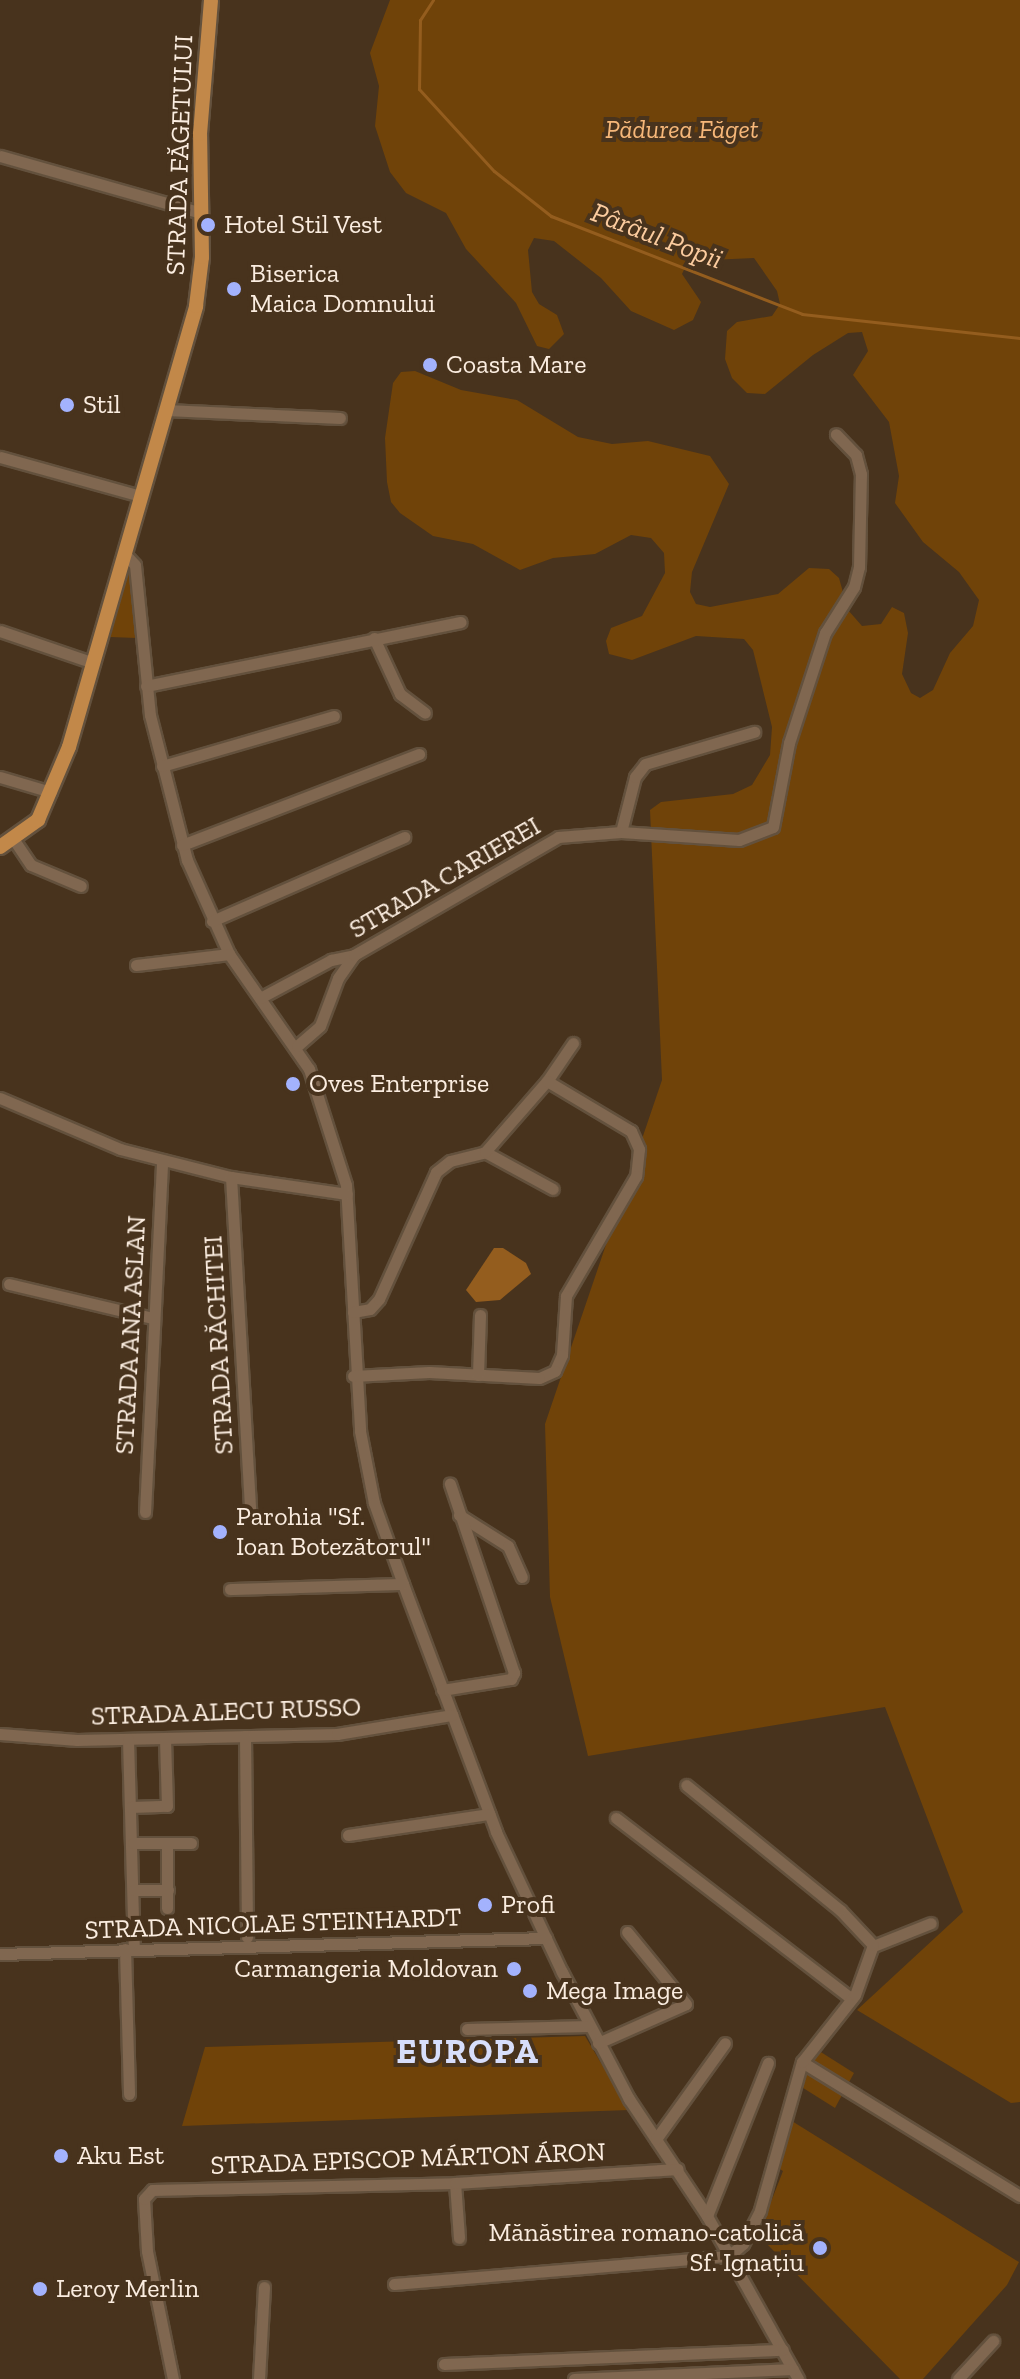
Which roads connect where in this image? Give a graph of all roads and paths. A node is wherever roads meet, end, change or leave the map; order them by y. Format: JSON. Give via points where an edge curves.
{"nodes":[{"id":1,"x":211,"y":0,"type":"edge"},
{"id":2,"x":0,"y":156,"type":"edge"},
{"id":3,"x":201,"y":213,"type":"junction"},
{"id":4,"x":166,"y":410,"type":"junction"},
{"id":5,"x":340,"y":418,"type":"dead end"},
{"id":6,"x":836,"y":434,"type":"dead end"},
{"id":7,"x":0,"y":457,"type":"edge"},
{"id":8,"x":141,"y":496,"type":"junction"},
{"id":9,"x":124,"y":553,"type":"junction"},
{"id":10,"x":461,"y":622,"type":"dead end"},
{"id":11,"x":0,"y":631,"type":"edge"},
{"id":12,"x":374,"y":638,"type":"junction"},
{"id":13,"x":94,"y":663,"type":"junction"},
{"id":14,"x":146,"y":686,"type":"junction"},
{"id":15,"x":425,"y":713,"type":"dead end"},
{"id":16,"x":334,"y":716,"type":"dead end"},
{"id":17,"x":754,"y":732,"type":"dead end"},
{"id":18,"x":276,"y":739,"type":"dead end"},
{"id":19,"x":419,"y":754,"type":"dead end"},
{"id":20,"x":164,"y":766,"type":"junction"},
{"id":21,"x":0,"y":777,"type":"edge"},
{"id":22,"x":51,"y":792,"type":"junction"},
{"id":23,"x":621,"y":832,"type":"junction"},
{"id":24,"x":404,"y":837,"type":"dead end"},
{"id":25,"x":14,"y":840,"type":"junction"},
{"id":26,"x":182,"y":845,"type":"junction"},
{"id":27,"x":0,"y":847,"type":"edge"},
{"id":28,"x":81,"y":886,"type":"dead end"},
{"id":29,"x":212,"y":921,"type":"junction"},
{"id":30,"x":229,"y":954,"type":"junction"},
{"id":31,"x":354,"y":955,"type":"junction"},
{"id":32,"x":136,"y":965,"type":"dead end"},
{"id":33,"x":260,"y":998,"type":"junction"},
{"id":34,"x":573,"y":1043,"type":"dead end"},
{"id":35,"x":297,"y":1046,"type":"junction"},
{"id":36,"x":547,"y":1081,"type":"junction"},
{"id":37,"x":0,"y":1098,"type":"edge"},
{"id":38,"x":485,"y":1152,"type":"junction"},
{"id":39,"x":162,"y":1160,"type":"junction"},
{"id":40,"x":231,"y":1177,"type":"junction"},
{"id":41,"x":553,"y":1189,"type":"dead end"},
{"id":42,"x":347,"y":1194,"type":"junction"},
{"id":43,"x":9,"y":1284,"type":"dead end"},
{"id":44,"x":353,"y":1312,"type":"junction"},
{"id":45,"x":480,"y":1315,"type":"dead end"},
{"id":46,"x":153,"y":1318,"type":"junction"},
{"id":47,"x":478,"y":1375,"type":"junction"},
{"id":48,"x":353,"y":1376,"type":"junction"},
{"id":49,"x":450,"y":1484,"type":"dead end"},
{"id":50,"x":250,"y":1511,"type":"dead end"},
{"id":51,"x":145,"y":1512,"type":"dead end"},
{"id":52,"x":459,"y":1515,"type":"junction"},
{"id":53,"x":522,"y":1577,"type":"dead end"},
{"id":54,"x":403,"y":1584,"type":"junction"},
{"id":55,"x":230,"y":1589,"type":"dead end"},
{"id":56,"x":442,"y":1690,"type":"junction"},
{"id":57,"x":452,"y":1715,"type":"junction"},
{"id":58,"x":0,"y":1734,"type":"edge"},
{"id":59,"x":245,"y":1736,"type":"junction"},
{"id":60,"x":165,"y":1738,"type":"junction"},
{"id":61,"x":128,"y":1739,"type":"junction"},
{"id":62,"x":686,"y":1785,"type":"dead end"},
{"id":63,"x":131,"y":1807,"type":"junction"},
{"id":64,"x":489,"y":1814,"type":"junction"},
{"id":65,"x":616,"y":1818,"type":"dead end"},
{"id":66,"x":348,"y":1835,"type":"dead end"},
{"id":67,"x":133,"y":1843,"type":"junction"},
{"id":68,"x":167,"y":1843,"type":"junction"},
{"id":69,"x":191,"y":1843,"type":"dead end"},
{"id":70,"x":134,"y":1890,"type":"junction"},
{"id":71,"x":168,"y":1890,"type":"junction"},
{"id":72,"x":167,"y":1908,"type":"dead end"},
{"id":73,"x":931,"y":1923,"type":"dead end"},
{"id":74,"x":627,"y":1932,"type":"dead end"},
{"id":75,"x":247,"y":1937,"type":"dead end"},
{"id":76,"x":546,"y":1938,"type":"junction"},
{"id":77,"x":873,"y":1946,"type":"junction"},
{"id":78,"x":130,"y":1949,"type":"junction"},
{"id":79,"x":0,"y":1954,"type":"edge"},
{"id":80,"x":852,"y":1999,"type":"junction"},
{"id":81,"x":589,"y":2026,"type":"junction"},
{"id":82,"x":467,"y":2029,"type":"dead end"},
{"id":83,"x":598,"y":2043,"type":"junction"},
{"id":84,"x":725,"y":2043,"type":"dead end"},
{"id":85,"x":802,"y":2062,"type":"junction"},
{"id":86,"x":768,"y":2063,"type":"dead end"},
{"id":87,"x":129,"y":2094,"type":"dead end"},
{"id":88,"x":656,"y":2139,"type":"junction"},
{"id":89,"x":678,"y":2169,"type":"junction"},
{"id":90,"x":455,"y":2183,"type":"junction"},
{"id":91,"x":1020,"y":2196,"type":"edge"},
{"id":92,"x":707,"y":2216,"type":"junction"},
{"id":93,"x":459,"y":2238,"type":"dead end"},
{"id":94,"x":729,"y":2256,"type":"junction"},
{"id":95,"x":394,"y":2284,"type":"dead end"},
{"id":96,"x":264,"y":2287,"type":"dead end"},
{"id":97,"x":993,"y":2341,"type":"dead end"},
{"id":98,"x":783,"y":2350,"type":"junction"},
{"id":99,"x":444,"y":2364,"type":"dead end"},
{"id":100,"x":795,"y":2374,"type":"edge"},
{"id":101,"x":173,"y":2379,"type":"edge"},
{"id":102,"x":259,"y":2379,"type":"edge"},
{"id":103,"x":574,"y":2379,"type":"edge"},
{"id":104,"x":958,"y":2379,"type":"edge"}],
"edges":[{"from":1,"to":3,"type":"main road","name":"STRADA FĂGETULUI","via":[[200,125]]},
{"from":2,"to":3,"type":"street"},
{"from":3,"to":4,"type":"main road","name":"STRADA FĂGETULUI","via":[[201,284]]},
{"from":4,"to":5,"type":"street"},
{"from":4,"to":8,"type":"main road","name":"STRADA FĂGETULUI"},
{"from":6,"to":23,"type":"street","name":"STRADA CARIEREI","via":[[856,455],[861,474],[859,567],[854,587],[825,633],[793,729],[777,820],[764,834],[739,840]]},
{"from":7,"to":8,"type":"street"},
{"from":8,"to":9,"type":"main road","name":"STRADA FĂGETULUI"},
{"from":9,"to":13,"type":"main road","name":"STRADA FĂGETULUI"},
{"from":9,"to":14,"type":"street","via":[[135,565]]},
{"from":10,"to":12,"type":"street"},
{"from":11,"to":13,"type":"street"},
{"from":12,"to":14,"type":"street"},
{"from":12,"to":15,"type":"street","via":[[400,694]]},
{"from":13,"to":22,"type":"main road","name":"STRADA FĂGETULUI"},
{"from":14,"to":20,"type":"street"},
{"from":16,"to":20,"type":"street"},
{"from":17,"to":23,"type":"street","via":[[645,764],[635,777]]},
{"from":18,"to":20,"type":"street"},
{"from":19,"to":26,"type":"street"},
{"from":20,"to":26,"type":"street"},
{"from":21,"to":22,"type":"street"},
{"from":22,"to":25,"type":"main road","name":"STRADA FĂGETULUI","via":[[38,820]]},
{"from":23,"to":31,"type":"street","name":"STRADA CARIEREI","via":[[558,837]]},
{"from":24,"to":29,"type":"street"},
{"from":25,"to":27,"type":"main road","name":"STRADA FĂGETULUI"},
{"from":25,"to":28,"type":"street","via":[[31,865]]},
{"from":26,"to":29,"type":"street"},
{"from":29,"to":30,"type":"street"},
{"from":30,"to":32,"type":"street"},
{"from":30,"to":33,"type":"street"},
{"from":31,"to":33,"type":"street","via":[[331,960]]},
{"from":31,"to":35,"type":"street","name":"STRADA CARIEREI","via":[[338,978],[320,1026]]},
{"from":33,"to":35,"type":"street"},
{"from":34,"to":36,"type":"street"},
{"from":35,"to":42,"type":"street","via":[[320,1096]]},
{"from":36,"to":38,"type":"street"},
{"from":36,"to":47,"type":"street","via":[[629,1127],[639,1149],[636,1176],[566,1296],[558,1368],[539,1378]]},
{"from":37,"to":39,"type":"street","via":[[120,1149]]},
{"from":38,"to":41,"type":"street"},
{"from":38,"to":44,"type":"street","via":[[450,1161],[436,1172],[379,1299],[370,1309]]},
{"from":39,"to":40,"type":"street"},
{"from":39,"to":46,"type":"street","name":"STRADA ANA ASLAN"},
{"from":40,"to":42,"type":"street"},
{"from":40,"to":50,"type":"street","name":"STRADA RĂCHITEI"},
{"from":42,"to":44,"type":"street"},
{"from":43,"to":46,"type":"street"},
{"from":44,"to":48,"type":"street"},
{"from":45,"to":47,"type":"street"},
{"from":46,"to":51,"type":"street","name":"STRADA ANA ASLAN"},
{"from":47,"to":48,"type":"street"},
{"from":48,"to":54,"type":"street","via":[[373,1498]]},
{"from":49,"to":52,"type":"street"},
{"from":52,"to":53,"type":"street","via":[[508,1546]]},
{"from":52,"to":56,"type":"street","via":[[514,1677]]},
{"from":54,"to":55,"type":"street"},
{"from":54,"to":56,"type":"street"},
{"from":56,"to":57,"type":"street"},
{"from":57,"to":59,"type":"street","name":"STRADA ALECU RUSSO","via":[[347,1734]]},
{"from":57,"to":64,"type":"street"},
{"from":58,"to":61,"type":"street","name":"STRADA ALECU RUSSO"},
{"from":59,"to":60,"type":"street","name":"STRADA ALECU RUSSO"},
{"from":59,"to":75,"type":"street"},
{"from":60,"to":61,"type":"street","name":"STRADA ALECU RUSSO"},
{"from":60,"to":63,"type":"street","via":[[167,1806]]},
{"from":61,"to":63,"type":"street"},
{"from":62,"to":77,"type":"street","via":[[840,1910]]},
{"from":63,"to":67,"type":"street"},
{"from":64,"to":66,"type":"street"},
{"from":64,"to":76,"type":"street"},
{"from":65,"to":80,"type":"street"},
{"from":67,"to":68,"type":"street"},
{"from":67,"to":70,"type":"street"},
{"from":68,"to":69,"type":"street"},
{"from":68,"to":71,"type":"street"},
{"from":70,"to":71,"type":"street"},
{"from":70,"to":78,"type":"street"},
{"from":71,"to":72,"type":"street"},
{"from":73,"to":77,"type":"street"},
{"from":74,"to":83,"type":"street","via":[[686,2004]]},
{"from":76,"to":78,"type":"street","name":"STRADA NICOLAE STEINHARDT"},
{"from":76,"to":81,"type":"street"},
{"from":77,"to":80,"type":"street"},
{"from":78,"to":79,"type":"street","name":"STRADA NICOLAE STEINHARDT"},
{"from":78,"to":87,"type":"street"},
{"from":80,"to":85,"type":"street"},
{"from":81,"to":82,"type":"street"},
{"from":81,"to":83,"type":"street"},
{"from":83,"to":88,"type":"street"},
{"from":84,"to":88,"type":"street"},
{"from":85,"to":91,"type":"street"},
{"from":85,"to":94,"type":"street","via":[[759,2213],[739,2249]]},
{"from":86,"to":92,"type":"street"},
{"from":88,"to":89,"type":"street"},
{"from":89,"to":90,"type":"street","name":"STRADA EPISCOP MÁRTON ÁRON"},
{"from":89,"to":92,"type":"street"},
{"from":90,"to":93,"type":"street"},
{"from":90,"to":101,"type":"street","name":"STRADA EPISCOP MÁRTON ÁRON","via":[[158,2189],[144,2199],[147,2251]]},
{"from":92,"to":94,"type":"street"},
{"from":94,"to":95,"type":"street"},
{"from":94,"to":98,"type":"street"},
{"from":96,"to":102,"type":"street"},
{"from":97,"to":104,"type":"street"},
{"from":98,"to":99,"type":"street"},
{"from":98,"to":100,"type":"street"},
{"from":100,"to":103,"type":"street"}]}
